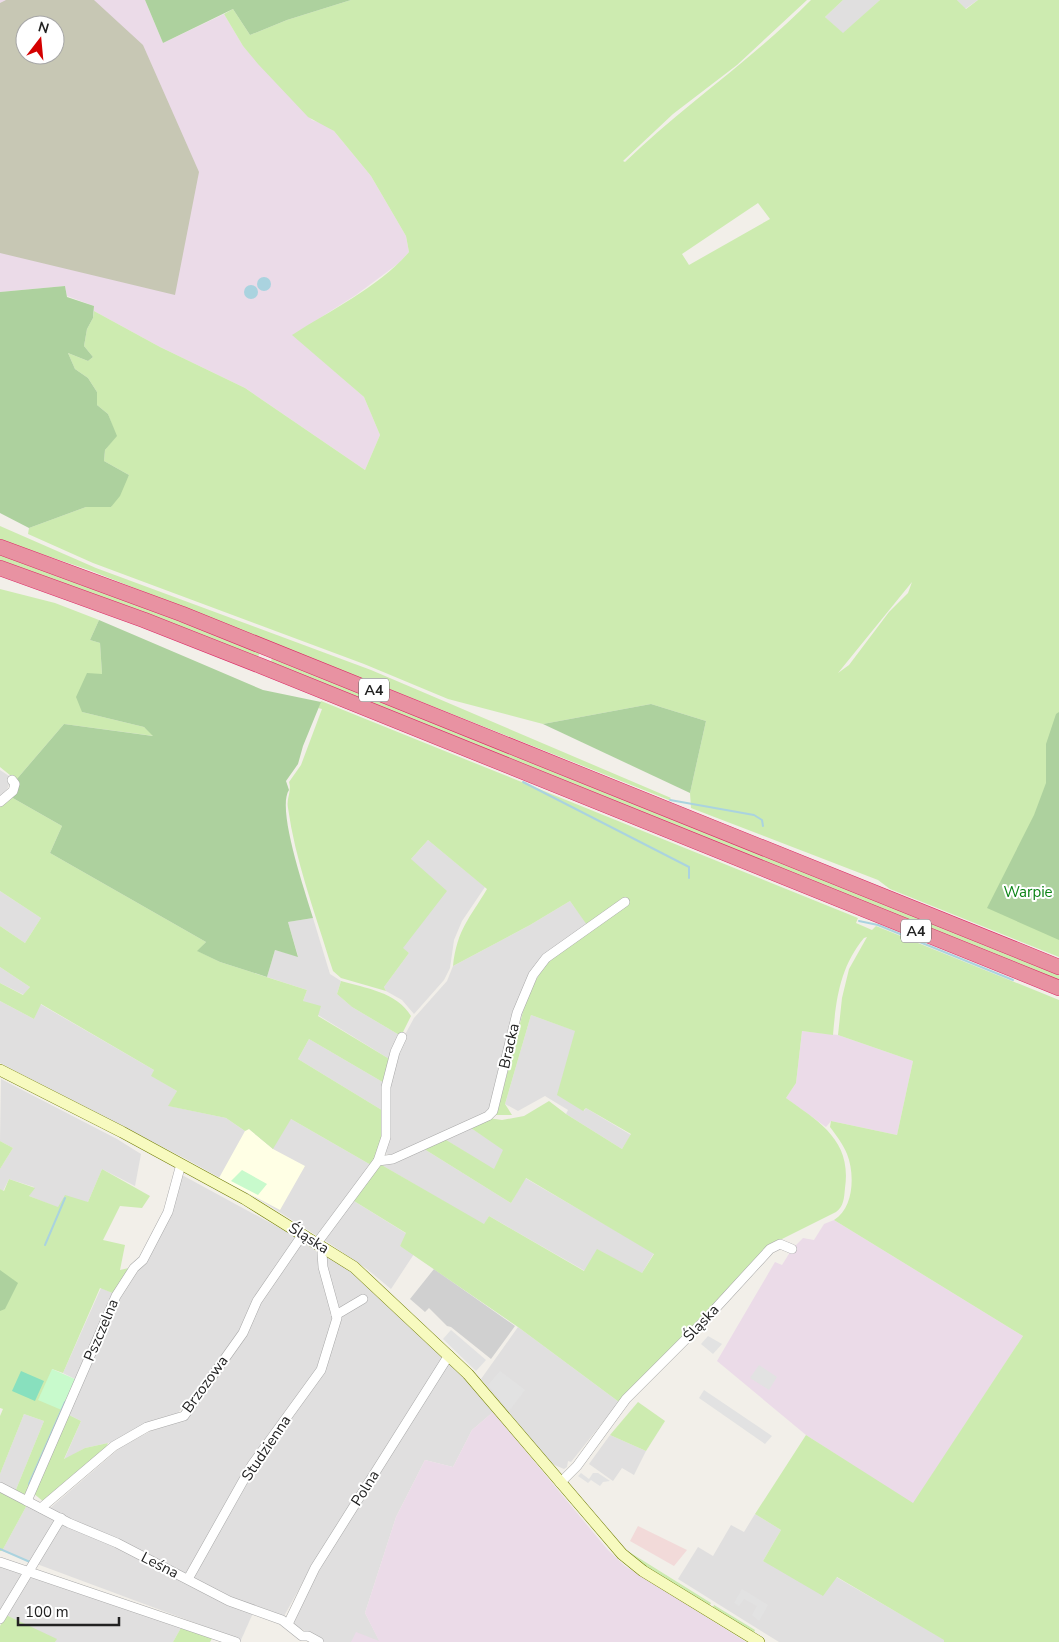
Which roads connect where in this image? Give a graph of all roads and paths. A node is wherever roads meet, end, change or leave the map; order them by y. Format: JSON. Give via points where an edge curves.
{"nodes":[{"id":1,"x":0,"y":547,"type":"edge"},
{"id":2,"x":0,"y":568,"type":"edge"},
{"id":3,"x":12,"y":780,"type":"dead end"},
{"id":4,"x":0,"y":802,"type":"edge"},
{"id":5,"x":625,"y":902,"type":"dead end"},
{"id":6,"x":1059,"y":967,"type":"edge"},
{"id":7,"x":1059,"y":988,"type":"edge"},
{"id":8,"x":402,"y":1036,"type":"dead end"},
{"id":9,"x":1,"y":1072,"type":"edge"},
{"id":10,"x":378,"y":1161,"type":"junction"},
{"id":11,"x":181,"y":1164,"type":"junction"},
{"id":12,"x":303,"y":1234,"type":"junction"},
{"id":13,"x":321,"y":1245,"type":"junction"},
{"id":14,"x":792,"y":1249,"type":"dead end"},
{"id":15,"x":363,"y":1299,"type":"dead end"},
{"id":16,"x":336,"y":1315,"type":"junction"},
{"id":17,"x":449,"y":1355,"type":"junction"},
{"id":18,"x":560,"y":1483,"type":"junction"},
{"id":19,"x":0,"y":1487,"type":"edge"},
{"id":20,"x":27,"y":1501,"type":"junction"},
{"id":21,"x":41,"y":1508,"type":"junction"},
{"id":22,"x":61,"y":1518,"type":"junction"},
{"id":23,"x":0,"y":1562,"type":"edge"},
{"id":24,"x":30,"y":1572,"type":"junction"},
{"id":25,"x":188,"y":1579,"type":"junction"},
{"id":26,"x":0,"y":1619,"type":"edge"},
{"id":27,"x":288,"y":1624,"type":"junction"},
{"id":28,"x":300,"y":1639,"type":"edge"},
{"id":29,"x":236,"y":1642,"type":"edge"},
{"id":30,"x":319,"y":1642,"type":"edge"},
{"id":31,"x":759,"y":1642,"type":"edge"}],
"edges":[{"from":1,"to":6,"type":"highway","number":"A4","via":[[200,621]]},
{"from":2,"to":7,"type":"highway","number":"A4","via":[[225,652]]},
{"from":3,"to":4,"type":"street","via":[[15,784],[13,791]]},
{"from":5,"to":10,"type":"street","name":"Bracka","via":[[546,958],[533,975],[517,1013],[493,1111],[393,1159]]},
{"from":8,"to":10,"type":"street","via":[[386,1087],[386,1137]]},
{"from":9,"to":11,"type":"main road","name":"Śląska"},
{"from":10,"to":13,"type":"street"},
{"from":11,"to":12,"type":"main road","name":"Śląska"},
{"from":11,"to":20,"type":"street","name":"Pszczelna","via":[[168,1212],[143,1260],[116,1296]]},
{"from":12,"to":13,"type":"main road","name":"Śląska"},
{"from":12,"to":21,"type":"street","name":"Brzozowa","via":[[257,1301],[243,1333],[184,1416],[147,1427],[114,1446]]},
{"from":13,"to":16,"type":"street","via":[[323,1267]]},
{"from":13,"to":17,"type":"main road","name":"Śląska","via":[[364,1274]]},
{"from":14,"to":18,"type":"street","name":"Śląska","via":[[780,1244],[770,1249],[626,1399],[577,1466]]},
{"from":15,"to":16,"type":"street"},
{"from":16,"to":25,"type":"street","name":"Studzienna","via":[[321,1370],[252,1466]]},
{"from":17,"to":18,"type":"main road","name":"Śląska"},
{"from":17,"to":27,"type":"street","name":"Polna","via":[[315,1568]]},
{"from":18,"to":31,"type":"main road","name":"Śląska","via":[[630,1561]]},
{"from":19,"to":20,"type":"street","name":"Leśna"},
{"from":20,"to":21,"type":"street","name":"Leśna"},
{"from":21,"to":22,"type":"street","name":"Leśna"},
{"from":22,"to":24,"type":"street"},
{"from":22,"to":25,"type":"street","name":"Leśna"},
{"from":23,"to":24,"type":"street"},
{"from":24,"to":26,"type":"street"},
{"from":24,"to":29,"type":"street"},
{"from":25,"to":27,"type":"street","name":"Leśna","via":[[229,1601]]},
{"from":27,"to":28,"type":"street","name":"Leśna"},
{"from":28,"to":30,"type":"street","name":"Leśna"}]}
